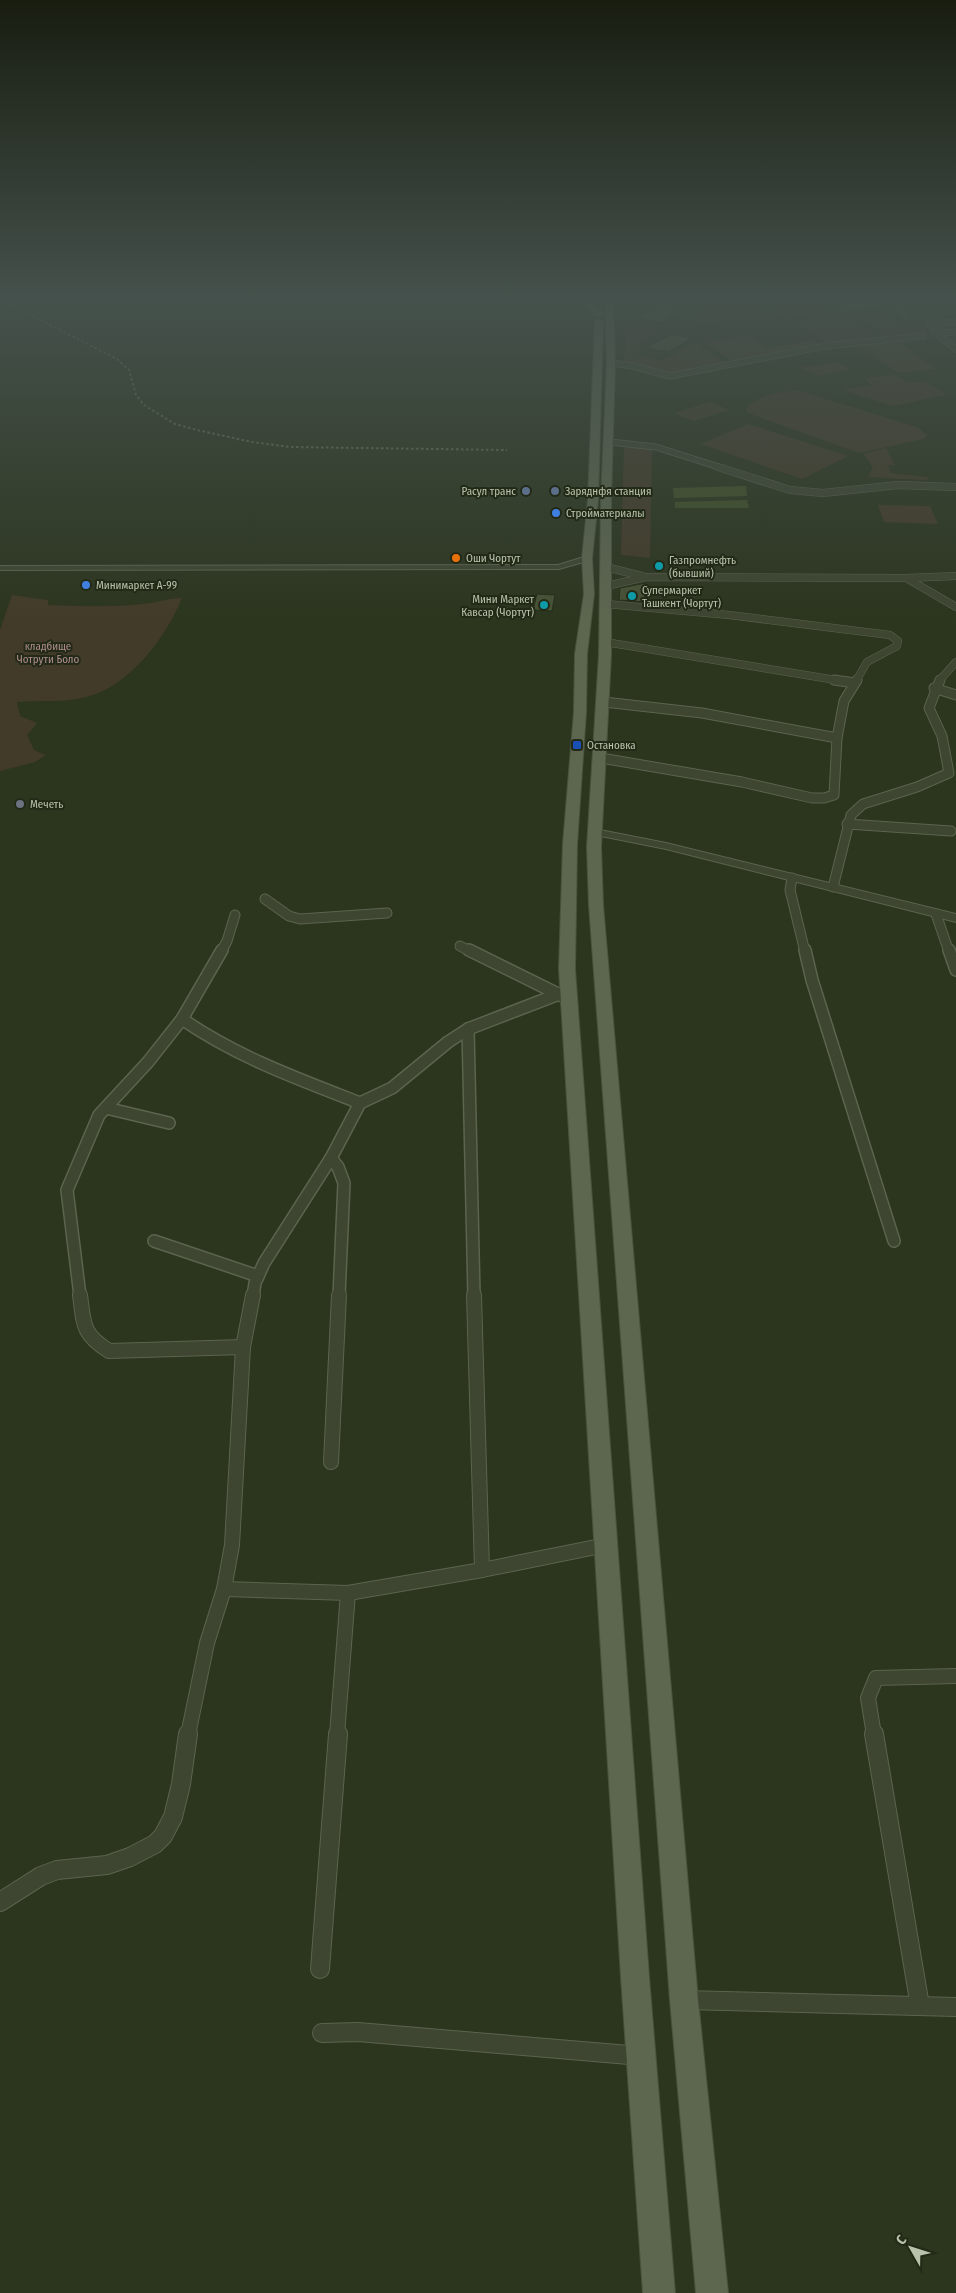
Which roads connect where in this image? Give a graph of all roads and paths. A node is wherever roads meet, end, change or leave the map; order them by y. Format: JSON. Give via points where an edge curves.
{"nodes":[{"id":1,"x":602,"y":407,"type":"edge"},
{"id":2,"x":608,"y":407,"type":"edge"},
{"id":3,"x":610,"y":442,"type":"junction"},
{"id":4,"x":956,"y":487,"type":"edge"},
{"id":5,"x":599,"y":500,"type":"junction"},
{"id":6,"x":587,"y":558,"type":"junction"},
{"id":7,"x":559,"y":567,"type":"junction"},
{"id":8,"x":0,"y":568,"type":"edge"},
{"id":9,"x":587,"y":575,"type":"junction"},
{"id":10,"x":956,"y":576,"type":"edge"},
{"id":11,"x":646,"y":577,"type":"junction"},
{"id":12,"x":906,"y":578,"type":"junction"},
{"id":13,"x":606,"y":586,"type":"junction"},
{"id":14,"x":956,"y":607,"type":"edge"},
{"id":15,"x":605,"y":648,"type":"junction"},
{"id":16,"x":581,"y":654,"type":"junction"},
{"id":17,"x":956,"y":662,"type":"edge"},
{"id":18,"x":855,"y":683,"type":"junction"},
{"id":19,"x":934,"y":688,"type":"junction"},
{"id":20,"x":956,"y":695,"type":"edge"},
{"id":21,"x":604,"y":702,"type":"junction"},
{"id":22,"x":837,"y":738,"type":"junction"},
{"id":23,"x":601,"y":758,"type":"junction"},
{"id":24,"x":847,"y":824,"type":"junction"},
{"id":25,"x":952,"y":830,"type":"dead end"},
{"id":26,"x":595,"y":832,"type":"junction"},
{"id":27,"x":792,"y":878,"type":"junction"},
{"id":28,"x":833,"y":887,"type":"junction"},
{"id":29,"x":265,"y":899,"type":"dead end"},
{"id":30,"x":568,"y":904,"type":"junction"},
{"id":31,"x":596,"y":905,"type":"junction"},
{"id":32,"x":387,"y":913,"type":"dead end"},
{"id":33,"x":936,"y":914,"type":"junction"},
{"id":34,"x":234,"y":915,"type":"dead end"},
{"id":35,"x":956,"y":918,"type":"edge"},
{"id":36,"x":460,"y":946,"type":"dead end"},
{"id":37,"x":956,"y":970,"type":"edge"},
{"id":38,"x":564,"y":996,"type":"junction"},
{"id":39,"x":182,"y":1019,"type":"junction"},
{"id":40,"x":468,"y":1029,"type":"junction"},
{"id":41,"x":360,"y":1103,"type":"junction"},
{"id":42,"x":106,"y":1108,"type":"junction"},
{"id":43,"x":169,"y":1123,"type":"dead end"},
{"id":44,"x":331,"y":1158,"type":"junction"},
{"id":45,"x":154,"y":1241,"type":"dead end"},
{"id":46,"x":894,"y":1241,"type":"dead end"},
{"id":47,"x":258,"y":1276,"type":"junction"},
{"id":48,"x":242,"y":1346,"type":"junction"},
{"id":49,"x":331,"y":1462,"type":"dead end"},
{"id":50,"x":606,"y":1545,"type":"junction"},
{"id":51,"x":482,"y":1570,"type":"junction"},
{"id":52,"x":224,"y":1589,"type":"junction"},
{"id":53,"x":348,"y":1593,"type":"junction"},
{"id":54,"x":956,"y":1676,"type":"edge"},
{"id":55,"x":0,"y":1902,"type":"edge"},
{"id":56,"x":320,"y":1969,"type":"dead end"},
{"id":57,"x":684,"y":2000,"type":"junction"},
{"id":58,"x":920,"y":2006,"type":"junction"},
{"id":59,"x":956,"y":2007,"type":"edge"},
{"id":60,"x":322,"y":2033,"type":"dead end"},
{"id":61,"x":642,"y":2056,"type":"junction"},
{"id":62,"x":660,"y":2293,"type":"edge"},
{"id":63,"x":712,"y":2293,"type":"edge"}],
"edges":[{"from":1,"to":5,"type":"main road"},
{"from":2,"to":3,"type":"main road"},
{"from":3,"to":4,"type":"street","via":[[656,448],[790,490],[823,493],[898,485]]},
{"from":3,"to":5,"type":"main road"},
{"from":5,"to":6,"type":"main road"},
{"from":5,"to":13,"type":"main road"},
{"from":6,"to":7,"type":"street"},
{"from":6,"to":9,"type":"main road"},
{"from":7,"to":8,"type":"street"},
{"from":7,"to":9,"type":"street"},
{"from":9,"to":16,"type":"main road"},
{"from":10,"to":12,"type":"street"},
{"from":11,"to":12,"type":"street"},
{"from":11,"to":13,"type":"street"},
{"from":11,"to":13,"type":"street"},
{"from":12,"to":14,"type":"street"},
{"from":13,"to":15,"type":"main road"},
{"from":13,"to":18,"type":"street","via":[[817,625],[885,634],[897,639],[897,646],[867,662]]},
{"from":15,"to":16,"type":"main road"},
{"from":15,"to":18,"type":"street"},
{"from":15,"to":21,"type":"main road"},
{"from":16,"to":30,"type":"main road"},
{"from":17,"to":19,"type":"street","via":[[943,672]]},
{"from":18,"to":22,"type":"street","via":[[844,701]]},
{"from":19,"to":20,"type":"street"},
{"from":19,"to":24,"type":"street","via":[[929,708],[942,736],[950,773],[863,804]]},
{"from":21,"to":22,"type":"street","via":[[702,713]]},
{"from":21,"to":23,"type":"main road"},
{"from":22,"to":23,"type":"street","via":[[834,795],[830,798]]},
{"from":23,"to":26,"type":"main road"},
{"from":24,"to":25,"type":"street"},
{"from":24,"to":28,"type":"street"},
{"from":26,"to":27,"type":"street","via":[[666,846]]},
{"from":26,"to":31,"type":"main road"},
{"from":27,"to":28,"type":"street"},
{"from":27,"to":46,"type":"street","via":[[790,890],[812,980]]},
{"from":28,"to":33,"type":"street"},
{"from":29,"to":32,"type":"street","via":[[294,918]]},
{"from":30,"to":31,"type":"main road"},
{"from":30,"to":38,"type":"main road"},
{"from":31,"to":57,"type":"main road"},
{"from":33,"to":35,"type":"street"},
{"from":33,"to":37,"type":"street"},
{"from":34,"to":39,"type":"street","via":[[226,941]]},
{"from":36,"to":38,"type":"street"},
{"from":38,"to":40,"type":"street"},
{"from":38,"to":50,"type":"main road"},
{"from":39,"to":41,"type":"street","via":[[241,1056]]},
{"from":39,"to":42,"type":"street"},
{"from":40,"to":41,"type":"street","via":[[392,1088]]},
{"from":40,"to":51,"type":"street"},
{"from":41,"to":44,"type":"street"},
{"from":42,"to":43,"type":"street"},
{"from":42,"to":48,"type":"street","via":[[99,1115],[67,1190],[84,1324],[92,1340],[109,1351]]},
{"from":44,"to":47,"type":"street"},
{"from":44,"to":49,"type":"street","via":[[344,1183]]},
{"from":45,"to":47,"type":"street"},
{"from":47,"to":48,"type":"street"},
{"from":48,"to":52,"type":"street","via":[[232,1544]]},
{"from":50,"to":51,"type":"street"},
{"from":50,"to":61,"type":"main road"},
{"from":51,"to":53,"type":"street"},
{"from":52,"to":53,"type":"street"},
{"from":52,"to":55,"type":"street","via":[[207,1643],[176,1808],[163,1836],[146,1850],[106,1865],[57,1870],[41,1876]]},
{"from":53,"to":56,"type":"street"},
{"from":54,"to":58,"type":"street","via":[[876,1678],[868,1698]]},
{"from":57,"to":58,"type":"street"},
{"from":57,"to":63,"type":"main road"},
{"from":58,"to":59,"type":"street"},
{"from":60,"to":61,"type":"street","via":[[358,2032]]},
{"from":61,"to":62,"type":"main road"}]}
